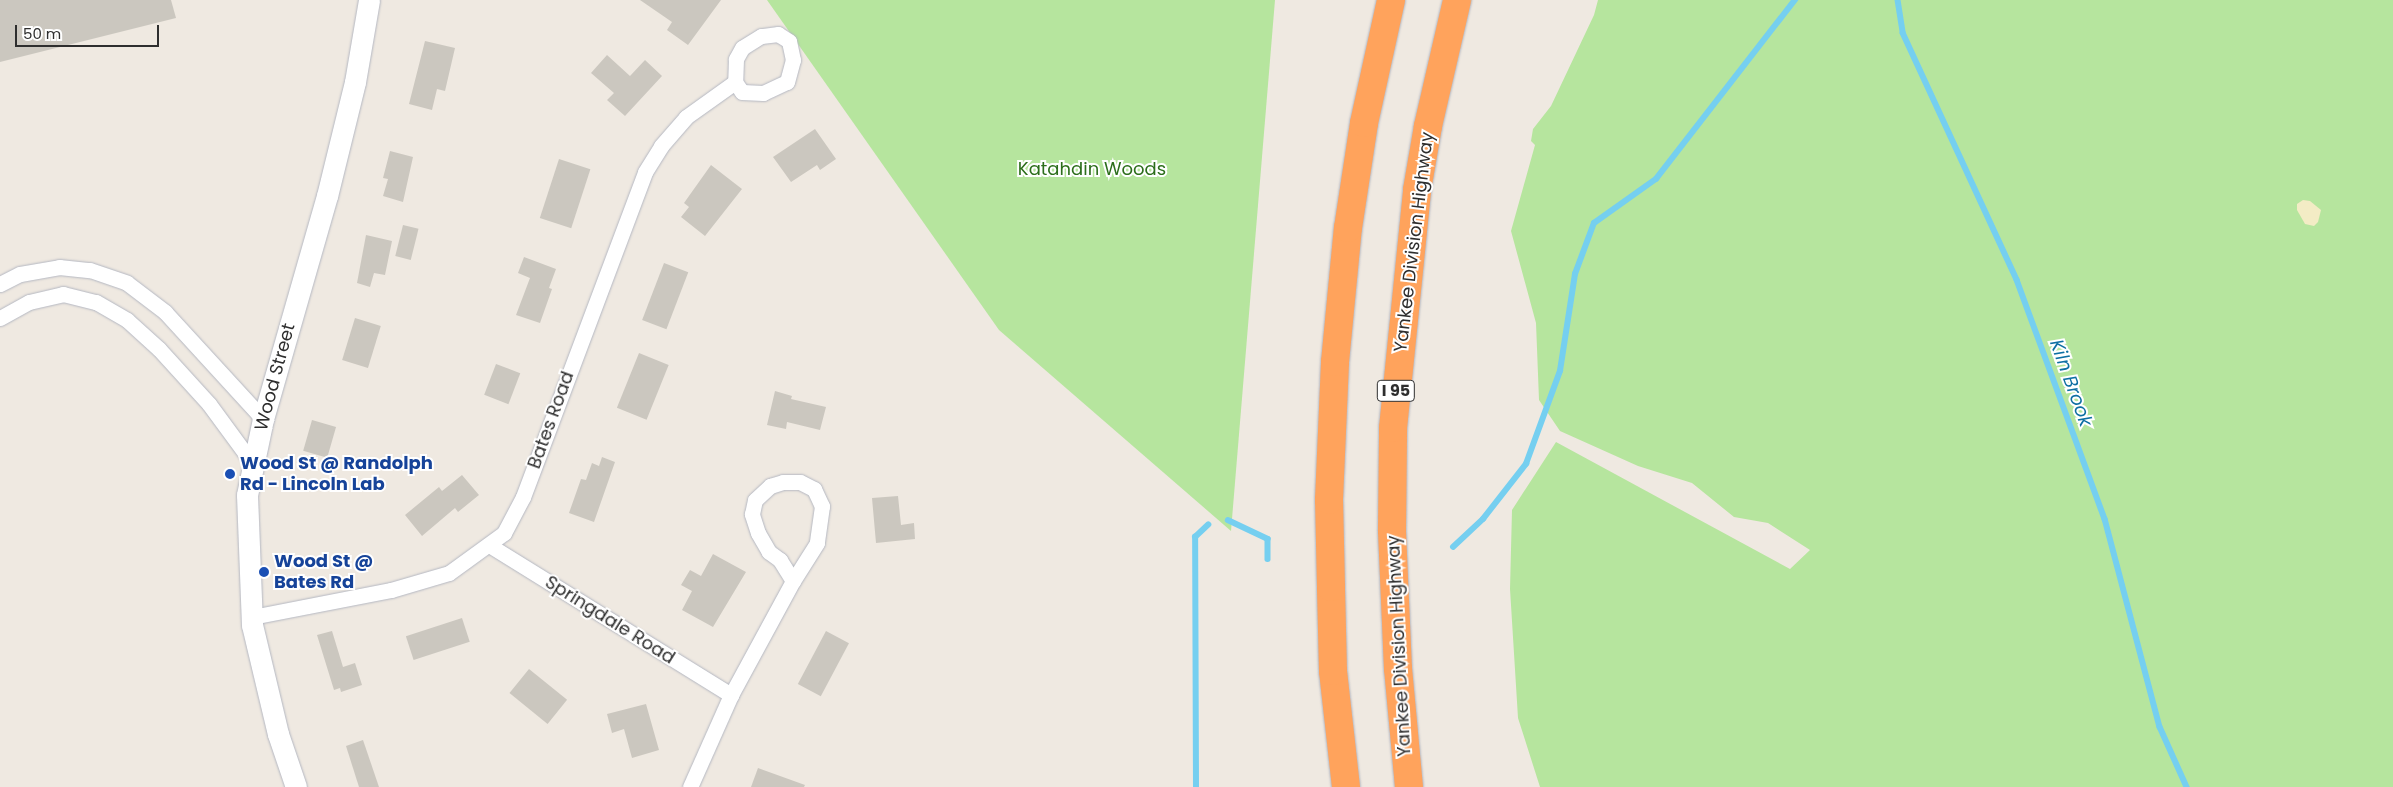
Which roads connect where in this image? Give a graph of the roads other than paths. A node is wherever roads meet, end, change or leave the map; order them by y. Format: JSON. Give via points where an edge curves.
{"nodes":[{"id":1,"x":369,"y":0,"type":"edge"},
{"id":2,"x":1391,"y":0,"type":"edge"},
{"id":3,"x":1457,"y":0,"type":"edge"},
{"id":4,"x":735,"y":82,"type":"junction"},
{"id":5,"x":0,"y":284,"type":"edge"},
{"id":6,"x":0,"y":318,"type":"edge"},
{"id":7,"x":263,"y":419,"type":"junction"},
{"id":8,"x":253,"y":464,"type":"junction"},
{"id":9,"x":489,"y":545,"type":"junction"},
{"id":10,"x":793,"y":581,"type":"junction"},
{"id":11,"x":252,"y":617,"type":"junction"},
{"id":12,"x":731,"y":695,"type":"junction"},
{"id":13,"x":296,"y":787,"type":"edge"},
{"id":14,"x":690,"y":787,"type":"edge"},
{"id":15,"x":1346,"y":787,"type":"edge"},
{"id":16,"x":1408,"y":787,"type":"edge"}],
"edges":[{"from":1,"to":7,"type":"street","name":"Wood Street","via":[[355,82],[327,196]]},
{"from":2,"to":15,"type":"highway","via":[[1364,123],[1348,228],[1335,362],[1329,500],[1333,671]]},
{"from":3,"to":16,"type":"highway","name":"Yankee Division Highway","number":"I 95","via":[[1417,190],[1393,428],[1392,530],[1398,669]]},
{"from":4,"to":4,"type":"street","via":[[742,92],[763,93],[787,82],[793,60],[789,41],[778,34],[761,36],[742,48],[736,59]]},
{"from":4,"to":9,"type":"street","name":"Bates Road","via":[[686,117],[661,146],[645,172],[523,497],[504,533]]},
{"from":5,"to":7,"type":"street","via":[[20,274],[59,267],[90,270],[127,283],[165,312]]},
{"from":6,"to":8,"type":"street","via":[[29,302],[63,294],[96,302],[127,320],[159,349],[209,404]]},
{"from":7,"to":8,"type":"street","name":"Wood Street"},
{"from":8,"to":11,"type":"street","name":"Wood Street","via":[[247,495]]},
{"from":9,"to":11,"type":"street","name":"Bates Road","via":[[450,573],[391,590]]},
{"from":9,"to":12,"type":"street","name":"Springdale Road"},
{"from":10,"to":10,"type":"street","via":[[766,546],[752,514],[755,500],[770,486],[783,482],[800,482],[814,489],[822,506],[817,543]]},
{"from":10,"to":12,"type":"street"},
{"from":11,"to":13,"type":"street","name":"Wood Street","via":[[278,734]]},
{"from":12,"to":14,"type":"street"}]}
